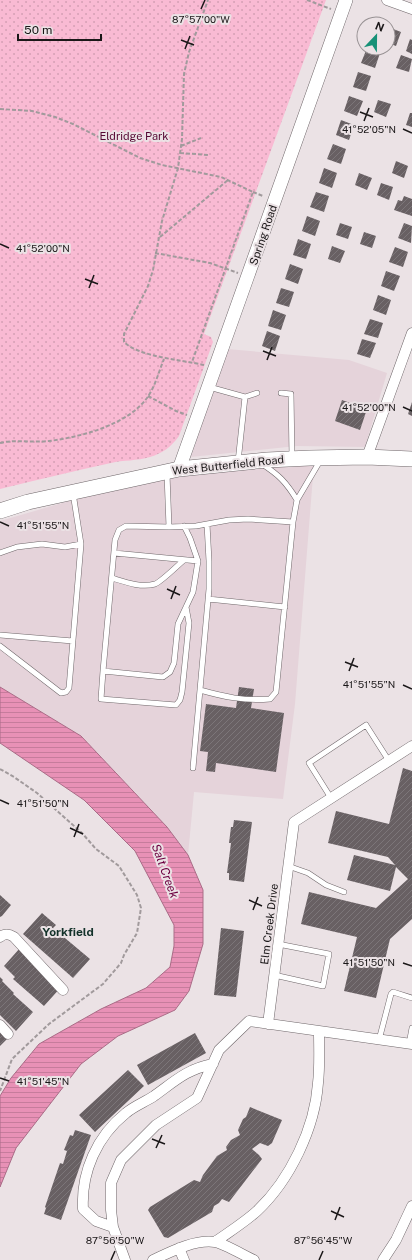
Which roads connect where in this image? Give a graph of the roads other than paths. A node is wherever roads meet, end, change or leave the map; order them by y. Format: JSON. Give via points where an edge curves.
{"nodes":[{"id":1,"x":346,"y":0,"type":"edge"},
{"id":2,"x":387,"y":0,"type":"edge"},
{"id":3,"x":412,"y":9,"type":"edge"},
{"id":4,"x":412,"y":334,"type":"edge"},
{"id":5,"x":209,"y":387,"type":"junction"},
{"id":6,"x":257,"y":393,"type":"dead end"},
{"id":7,"x":281,"y":393,"type":"dead end"},
{"id":8,"x":245,"y":397,"type":"junction"},
{"id":9,"x":367,"y":457,"type":"junction"},
{"id":10,"x":321,"y":458,"type":"junction"},
{"id":11,"x":292,"y":459,"type":"junction"},
{"id":12,"x":412,"y":459,"type":"edge"},
{"id":13,"x":258,"y":461,"type":"junction"},
{"id":14,"x":238,"y":463,"type":"junction"},
{"id":15,"x":173,"y":470,"type":"junction"},
{"id":16,"x":73,"y":493,"type":"junction"},
{"id":17,"x":297,"y":500,"type":"junction"},
{"id":18,"x":0,"y":511,"type":"edge"},
{"id":19,"x":293,"y":522,"type":"junction"},
{"id":20,"x":207,"y":524,"type":"junction"},
{"id":21,"x":184,"y":526,"type":"junction"},
{"id":22,"x":169,"y":527,"type":"junction"},
{"id":23,"x":81,"y":544,"type":"junction"},
{"id":24,"x":0,"y":553,"type":"edge"},
{"id":25,"x":114,"y":553,"type":"junction"},
{"id":26,"x":184,"y":560,"type":"junction"},
{"id":27,"x":198,"y":561,"type":"junction"},
{"id":28,"x":112,"y":578,"type":"junction"},
{"id":29,"x":208,"y":599,"type":"junction"},
{"id":30,"x":186,"y":606,"type":"junction"},
{"id":31,"x":285,"y":607,"type":"junction"},
{"id":32,"x":0,"y":635,"type":"edge"},
{"id":33,"x":73,"y":641,"type":"junction"},
{"id":34,"x":0,"y":646,"type":"edge"},
{"id":35,"x":103,"y":671,"type":"junction"},
{"id":36,"x":200,"y":690,"type":"junction"},
{"id":37,"x":412,"y":746,"type":"edge"},
{"id":38,"x":389,"y":761,"type":"junction"},
{"id":39,"x":193,"y":768,"type":"dead end"},
{"id":40,"x":332,"y":798,"type":"junction"},
{"id":41,"x":288,"y":866,"type":"junction"},
{"id":42,"x":344,"y":892,"type":"dead end"},
{"id":43,"x":0,"y":937,"type":"edge"},
{"id":44,"x":278,"y":944,"type":"junction"},
{"id":45,"x":274,"y":975,"type":"junction"},
{"id":46,"x":63,"y":990,"type":"dead end"},
{"id":47,"x":412,"y":998,"type":"edge"},
{"id":48,"x":268,"y":1024,"type":"junction"},
{"id":49,"x":0,"y":1025,"type":"edge"},
{"id":50,"x":412,"y":1028,"type":"edge"},
{"id":51,"x":319,"y":1031,"type":"junction"},
{"id":52,"x":8,"y":1034,"type":"dead end"},
{"id":53,"x":379,"y":1040,"type":"junction"},
{"id":54,"x":411,"y":1044,"type":"edge"},
{"id":55,"x":213,"y":1064,"type":"junction"},
{"id":56,"x":412,"y":1206,"type":"edge"},
{"id":57,"x":113,"y":1227,"type":"junction"},
{"id":58,"x":215,"y":1242,"type":"junction"},
{"id":59,"x":179,"y":1248,"type":"junction"},
{"id":60,"x":125,"y":1260,"type":"edge"},
{"id":61,"x":153,"y":1260,"type":"edge"},
{"id":62,"x":184,"y":1260,"type":"edge"},
{"id":63,"x":254,"y":1260,"type":"edge"},
{"id":64,"x":383,"y":1260,"type":"edge"}],
"edges":[{"from":1,"to":5,"type":"street","name":"Spring Road"},
{"from":2,"to":3,"type":"street"},
{"from":4,"to":9,"type":"street"},
{"from":5,"to":8,"type":"lane"},
{"from":5,"to":15,"type":"street","name":"Spring Road","via":[[198,419]]},
{"from":6,"to":8,"type":"lane"},
{"from":7,"to":11,"type":"lane","via":[[291,394]]},
{"from":8,"to":14,"type":"lane"},
{"from":9,"to":10,"type":"main road","name":"West Butterfield Road"},
{"from":9,"to":12,"type":"main road","name":"West Butterfield Road"},
{"from":10,"to":11,"type":"main road","name":"West Butterfield Road"},
{"from":10,"to":17,"type":"lane"},
{"from":11,"to":13,"type":"main road","name":"West Butterfield Road"},
{"from":13,"to":14,"type":"main road","name":"West Butterfield Road"},
{"from":13,"to":17,"type":"lane","via":[[288,484]]},
{"from":14,"to":15,"type":"main road","name":"West Butterfield Road"},
{"from":15,"to":16,"type":"main road","name":"West Butterfield Road"},
{"from":15,"to":22,"type":"lane"},
{"from":16,"to":18,"type":"main road","name":"West Butterfield Road","via":[[28,502]]},
{"from":16,"to":23,"type":"lane"},
{"from":17,"to":19,"type":"lane"},
{"from":19,"to":20,"type":"lane","via":[[248,519]]},
{"from":19,"to":31,"type":"lane"},
{"from":20,"to":21,"type":"lane"},
{"from":20,"to":29,"type":"lane"},
{"from":21,"to":22,"type":"lane"},
{"from":21,"to":27,"type":"lane"},
{"from":22,"to":25,"type":"lane","via":[[126,526],[119,530]]},
{"from":23,"to":24,"type":"lane","via":[[65,547],[42,544],[17,547]]},
{"from":23,"to":33,"type":"lane"},
{"from":25,"to":26,"type":"lane"},
{"from":25,"to":28,"type":"lane"},
{"from":26,"to":27,"type":"lane"},
{"from":26,"to":28,"type":"lane","via":[[156,584],[144,585]]},
{"from":27,"to":30,"type":"lane","via":[[193,592]]},
{"from":28,"to":35,"type":"lane"},
{"from":29,"to":31,"type":"lane"},
{"from":29,"to":36,"type":"lane"},
{"from":30,"to":35,"type":"lane","via":[[178,624],[174,663],[170,672],[163,676]]},
{"from":30,"to":35,"type":"lane","via":[[189,623],[182,692],[176,705],[101,699]]},
{"from":31,"to":36,"type":"lane","via":[[276,692],[270,699],[232,698]]},
{"from":32,"to":33,"type":"lane"},
{"from":33,"to":34,"type":"lane","via":[[70,688],[61,693]]},
{"from":36,"to":39,"type":"lane"},
{"from":37,"to":38,"type":"street","name":"Elm Creek Drive"},
{"from":38,"to":40,"type":"street","name":"Elm Creek Drive"},
{"from":38,"to":40,"type":"lane","via":[[366,724],[310,763]]},
{"from":40,"to":41,"type":"street","name":"Elm Creek Drive","via":[[294,822]]},
{"from":41,"to":42,"type":"lane","via":[[308,873],[326,885]]},
{"from":41,"to":44,"type":"street","name":"Elm Creek Drive"},
{"from":43,"to":46,"type":"street","via":[[10,934],[14,937]]},
{"from":44,"to":45,"type":"street","name":"Elm Creek Drive"},
{"from":44,"to":45,"type":"lane","via":[[329,954],[323,986]]},
{"from":45,"to":48,"type":"street","name":"Elm Creek Drive"},
{"from":47,"to":53,"type":"lane","via":[[393,992],[391,994]]},
{"from":48,"to":51,"type":"street"},
{"from":48,"to":55,"type":"street","via":[[249,1021],[219,1050]]},
{"from":49,"to":52,"type":"street"},
{"from":50,"to":54,"type":"lane"},
{"from":51,"to":53,"type":"street"},
{"from":51,"to":58,"type":"street","via":[[318,1084],[312,1116],[298,1154],[284,1178],[257,1211]]},
{"from":53,"to":54,"type":"street"},
{"from":55,"to":57,"type":"street","via":[[198,1098],[156,1125],[121,1160],[111,1184]]},
{"from":55,"to":57,"type":"street","via":[[186,1072],[126,1112],[105,1133],[89,1163],[82,1195],[83,1209],[96,1221]]},
{"from":56,"to":64,"type":"street"},
{"from":57,"to":60,"type":"street"},
{"from":58,"to":59,"type":"street"},
{"from":58,"to":63,"type":"street"},
{"from":59,"to":61,"type":"street"},
{"from":59,"to":62,"type":"street"}]}
